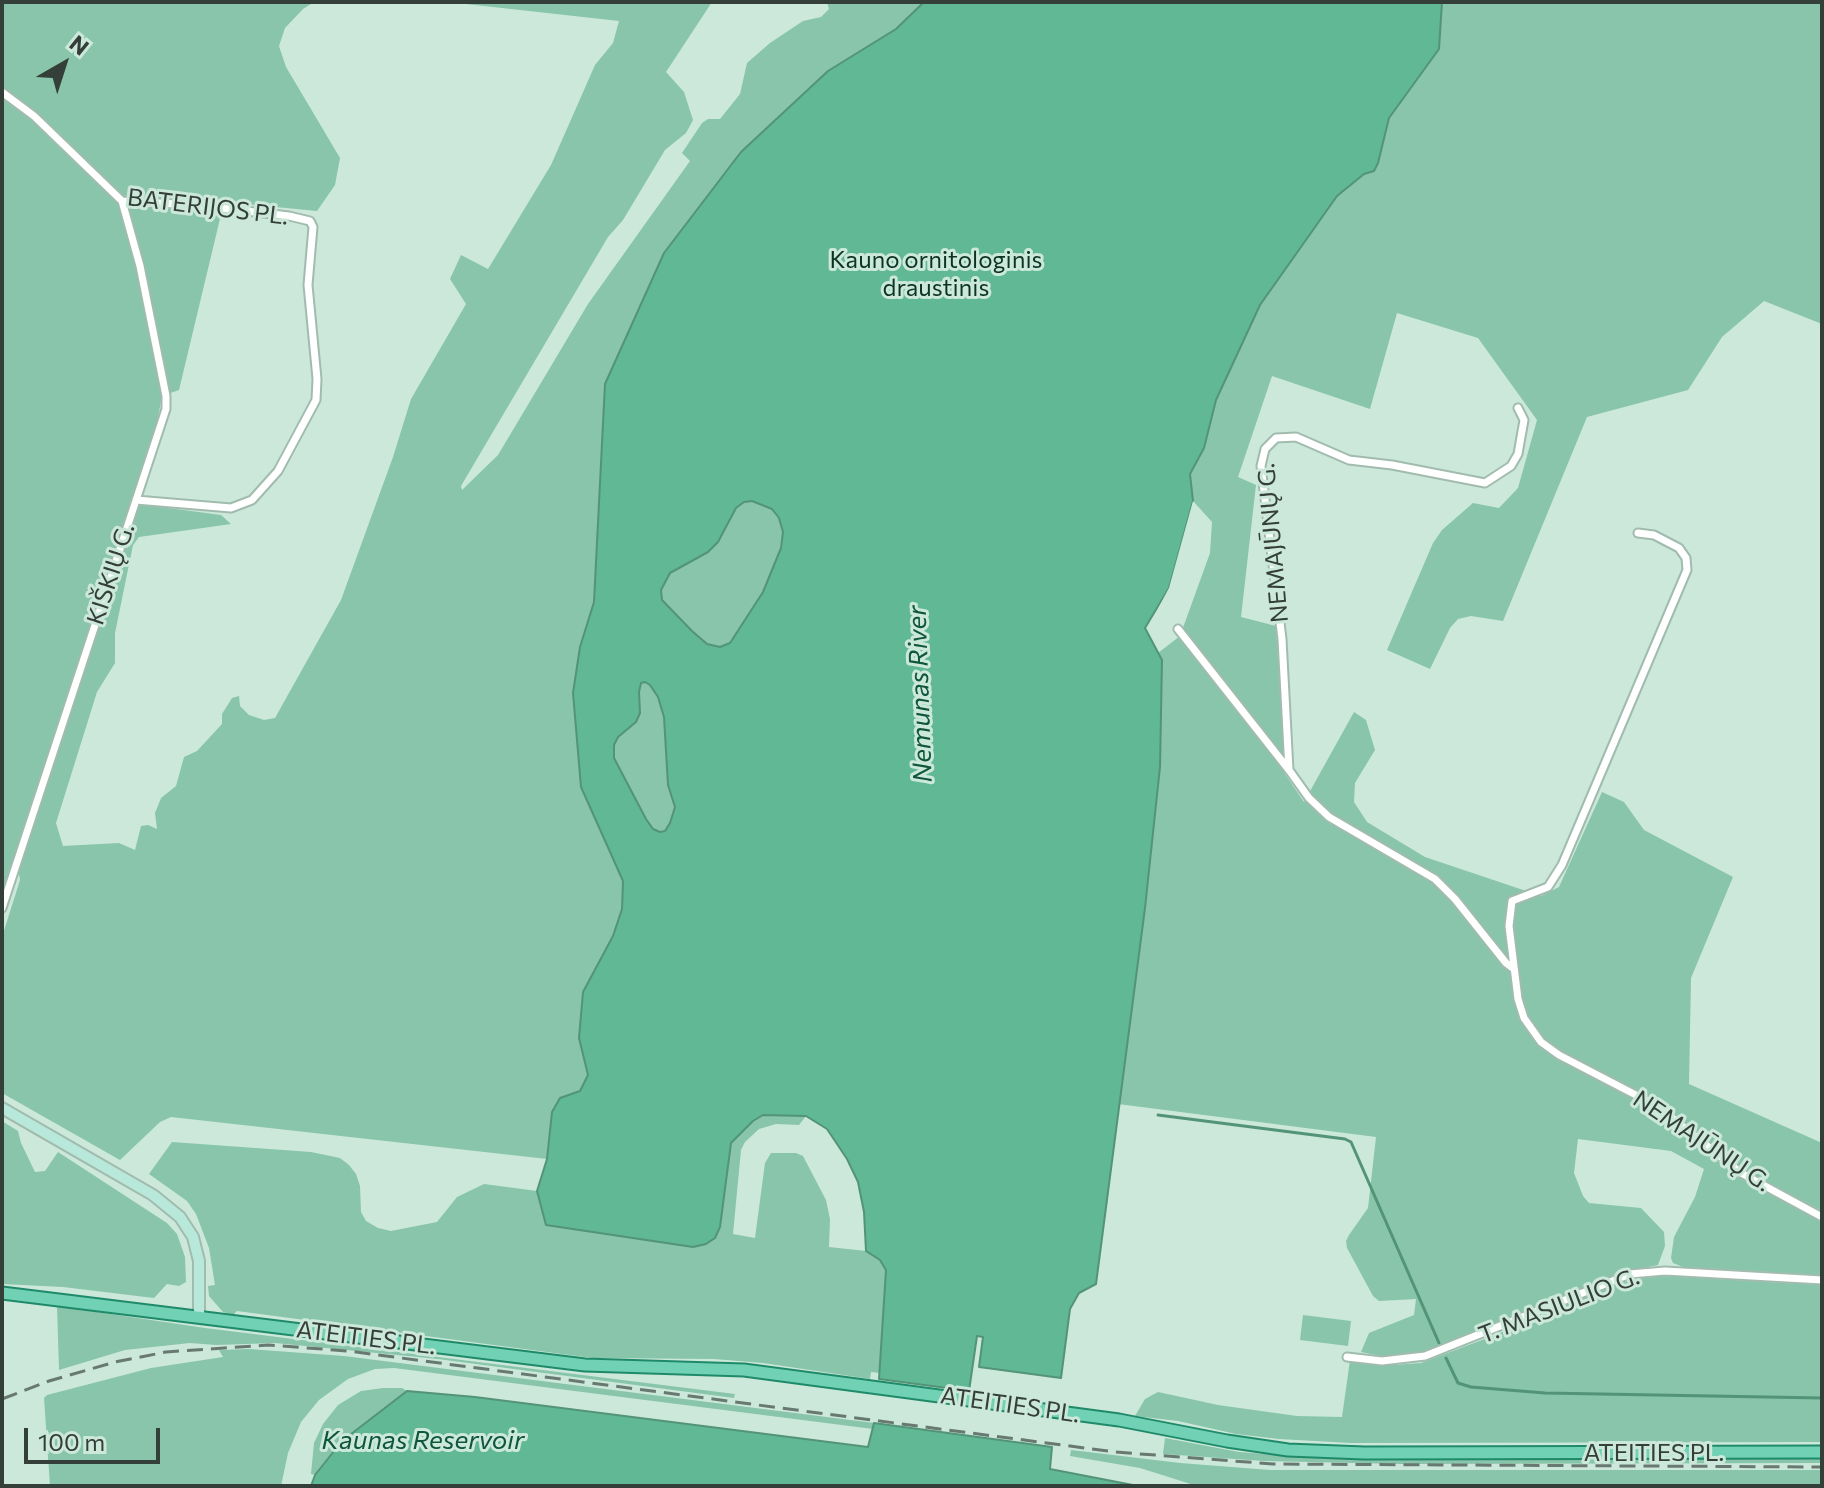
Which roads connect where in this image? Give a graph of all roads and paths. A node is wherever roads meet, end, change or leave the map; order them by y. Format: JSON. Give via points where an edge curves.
{"nodes":[{"id":1,"x":2,"y":92,"type":"edge"},
{"id":2,"x":122,"y":201,"type":"junction"},
{"id":3,"x":310,"y":221,"type":"joint"},
{"id":4,"x":1518,"y":408,"type":"dead end"},
{"id":5,"x":136,"y":500,"type":"junction"},
{"id":6,"x":1638,"y":533,"type":"dead end"},
{"id":7,"x":1178,"y":629,"type":"dead end"},
{"id":8,"x":1289,"y":770,"type":"junction"},
{"id":9,"x":2,"y":908,"type":"edge"},
{"id":10,"x":1514,"y":969,"type":"junction"},
{"id":11,"x":2,"y":1108,"type":"edge"},
{"id":12,"x":1822,"y":1217,"type":"edge"},
{"id":13,"x":1822,"y":1280,"type":"edge"},
{"id":14,"x":2,"y":1293,"type":"edge"},
{"id":15,"x":199,"y":1317,"type":"junction"},
{"id":16,"x":1347,"y":1357,"type":"dead end"},
{"id":17,"x":1822,"y":1452,"type":"edge"}],
"edges":[{"from":1,"to":2,"type":"street","name":"BATERIJOS PL."},
{"from":2,"to":3,"type":"street","name":"BATERIJOS PL."},
{"from":2,"to":5,"type":"street","via":[[166,396],[163,422]]},
{"from":3,"to":5,"type":"street","name":"KIŠKIŲ G.","via":[[314,236],[308,285],[318,389],[278,471],[252,500],[231,508]]},
{"from":4,"to":8,"type":"street","name":"NEMAJŪNŲ G.","via":[[1524,420],[1518,454],[1511,466],[1485,483],[1349,460],[1296,437],[1276,438],[1265,449],[1261,466],[1282,639]]},
{"from":5,"to":9,"type":"street","name":"KIŠKIŲ G."},
{"from":6,"to":10,"type":"street","name":"NEMAJŪNŲ G.","via":[[1679,548],[1687,570],[1562,865],[1548,887],[1512,901]]},
{"from":7,"to":8,"type":"street"},
{"from":8,"to":10,"type":"street","via":[[1329,817],[1445,887]]},
{"from":10,"to":12,"type":"street","name":"NEMAJŪNŲ G.","via":[[1524,1018],[1541,1042],[1657,1106],[1741,1173]]},
{"from":11,"to":15,"type":"main road","via":[[153,1195],[180,1217],[193,1237],[199,1261]]},
{"from":13,"to":16,"type":"street","name":"T. MASIULIO G.","via":[[1665,1271],[1630,1274],[1425,1356],[1382,1361]]},
{"from":14,"to":15,"type":"main road","name":"ATEITIES PL."},
{"from":15,"to":17,"type":"main road","name":"ATEITIES PL.","via":[[544,1361],[744,1370],[1323,1452]]}]}
